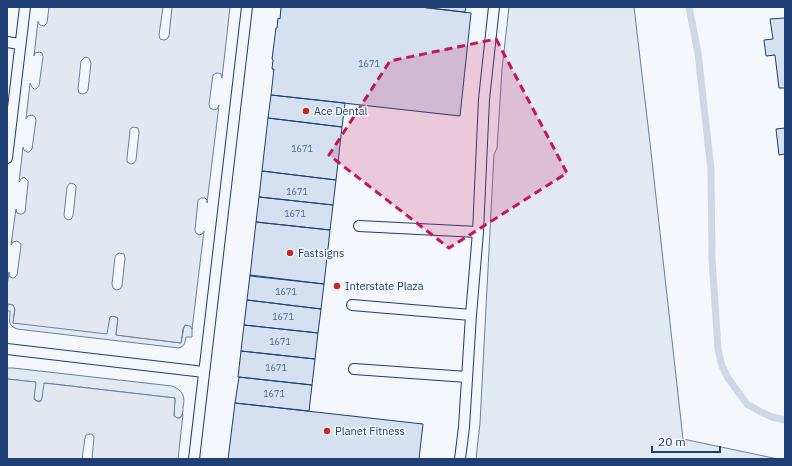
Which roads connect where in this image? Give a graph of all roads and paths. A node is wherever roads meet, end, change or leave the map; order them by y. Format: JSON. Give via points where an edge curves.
{"nodes":[{"id":1,"x":25,"y":7,"type":"edge"},
{"id":2,"x":247,"y":7,"type":"edge"},
{"id":3,"x":494,"y":7,"type":"edge"},
{"id":4,"x":7,"y":42,"type":"edge"},
{"id":5,"x":20,"y":44,"type":"junction"},
{"id":6,"x":7,"y":158,"type":"edge"},
{"id":7,"x":359,"y":226,"type":"dead end"},
{"id":8,"x":478,"y":232,"type":"junction"},
{"id":9,"x":352,"y":305,"type":"dead end"},
{"id":10,"x":471,"y":315,"type":"junction"},
{"id":11,"x":7,"y":349,"type":"edge"},
{"id":12,"x":354,"y":369,"type":"dead end"},
{"id":13,"x":204,"y":372,"type":"junction"},
{"id":14,"x":467,"y":377,"type":"junction"},
{"id":15,"x":194,"y":459,"type":"edge"},
{"id":16,"x":460,"y":459,"type":"edge"}],
"edges":[{"from":1,"to":5,"type":"lane"},
{"from":2,"to":13,"type":"lane"},
{"from":3,"to":8,"type":"lane","via":[[484,99]]},
{"from":4,"to":5,"type":"lane"},
{"from":5,"to":6,"type":"lane"},
{"from":7,"to":8,"type":"lane"},
{"from":8,"to":10,"type":"lane"},
{"from":9,"to":10,"type":"lane"},
{"from":10,"to":14,"type":"lane"},
{"from":11,"to":13,"type":"lane"},
{"from":12,"to":14,"type":"lane"},
{"from":13,"to":15,"type":"lane"},
{"from":14,"to":16,"type":"lane"}]}
